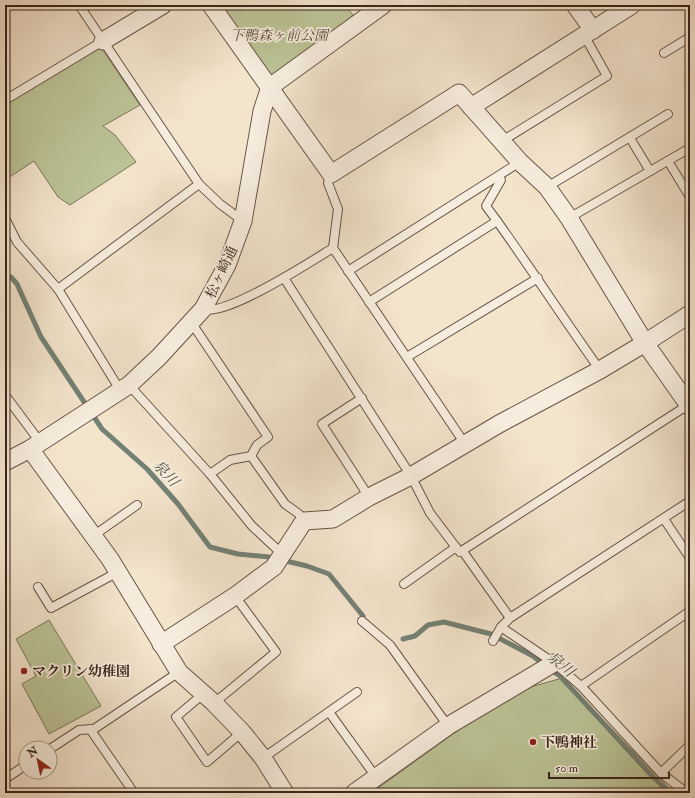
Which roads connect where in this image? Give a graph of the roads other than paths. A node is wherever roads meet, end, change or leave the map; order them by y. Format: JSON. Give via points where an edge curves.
{"nodes":[{"id":1,"x":79,"y":5,"type":"edge"},
{"id":2,"x":163,"y":5,"type":"edge"},
{"id":3,"x":211,"y":5,"type":"edge"},
{"id":4,"x":383,"y":5,"type":"edge"},
{"id":5,"x":575,"y":5,"type":"edge"},
{"id":6,"x":632,"y":5,"type":"edge"},
{"id":7,"x":588,"y":33,"type":"junction"},
{"id":8,"x":690,"y":37,"type":"edge"},
{"id":9,"x":103,"y":41,"type":"junction"},
{"id":10,"x":664,"y":54,"type":"dead end"},
{"id":11,"x":270,"y":87,"type":"junction"},
{"id":12,"x":5,"y":100,"type":"edge"},
{"id":13,"x":471,"y":107,"type":"junction"},
{"id":14,"x":668,"y":114,"type":"dead end"},
{"id":15,"x":630,"y":138,"type":"junction"},
{"id":16,"x":502,"y":141,"type":"junction"},
{"id":17,"x":690,"y":148,"type":"edge"},
{"id":18,"x":668,"y":161,"type":"junction"},
{"id":19,"x":520,"y":162,"type":"junction"},
{"id":20,"x":650,"y":171,"type":"junction"},
{"id":21,"x":331,"y":174,"type":"junction"},
{"id":22,"x":499,"y":176,"type":"junction"},
{"id":23,"x":199,"y":184,"type":"junction"},
{"id":24,"x":547,"y":187,"type":"junction"},
{"id":25,"x":690,"y":197,"type":"edge"},
{"id":26,"x":5,"y":218,"type":"edge"},
{"id":27,"x":569,"y":218,"type":"junction"},
{"id":28,"x":243,"y":221,"type":"junction"},
{"id":29,"x":497,"y":221,"type":"junction"},
{"id":30,"x":333,"y":248,"type":"junction"},
{"id":31,"x":348,"y":271,"type":"junction"},
{"id":32,"x":284,"y":278,"type":"junction"},
{"id":33,"x":538,"y":278,"type":"junction"},
{"id":34,"x":58,"y":289,"type":"junction"},
{"id":35,"x":369,"y":302,"type":"junction"},
{"id":36,"x":203,"y":309,"type":"junction"},
{"id":37,"x":690,"y":314,"type":"edge"},
{"id":38,"x":191,"y":322,"type":"junction"},
{"id":39,"x":645,"y":343,"type":"junction"},
{"id":40,"x":407,"y":357,"type":"junction"},
{"id":41,"x":600,"y":370,"type":"junction"},
{"id":42,"x":125,"y":388,"type":"junction"},
{"id":43,"x":5,"y":395,"type":"edge"},
{"id":44,"x":362,"y":398,"type":"junction"},
{"id":45,"x":689,"y":406,"type":"edge"},
{"id":46,"x":465,"y":444,"type":"junction"},
{"id":47,"x":35,"y":445,"type":"junction"},
{"id":48,"x":251,"y":456,"type":"junction"},
{"id":49,"x":5,"y":462,"type":"edge"},
{"id":50,"x":210,"y":474,"type":"junction"},
{"id":51,"x":412,"y":476,"type":"junction"},
{"id":52,"x":368,"y":497,"type":"junction"},
{"id":53,"x":690,"y":501,"type":"edge"},
{"id":54,"x":137,"y":505,"type":"dead end"},
{"id":55,"x":664,"y":518,"type":"junction"},
{"id":56,"x":304,"y":521,"type":"junction"},
{"id":57,"x":93,"y":536,"type":"junction"},
{"id":58,"x":458,"y":549,"type":"junction"},
{"id":59,"x":690,"y":558,"type":"edge"},
{"id":60,"x":278,"y":560,"type":"junction"},
{"id":61,"x":118,"y":572,"type":"junction"},
{"id":62,"x":404,"y":584,"type":"dead end"},
{"id":63,"x":38,"y":587,"type":"dead end"},
{"id":64,"x":235,"y":596,"type":"junction"},
{"id":65,"x":690,"y":611,"type":"edge"},
{"id":66,"x":510,"y":618,"type":"junction"},
{"id":67,"x":362,"y":621,"type":"dead end"},
{"id":68,"x":501,"y":627,"type":"junction"},
{"id":69,"x":493,"y":641,"type":"dead end"},
{"id":70,"x":161,"y":644,"type":"junction"},
{"id":71,"x":549,"y":667,"type":"junction"},
{"id":72,"x":179,"y":672,"type":"junction"},
{"id":73,"x":580,"y":686,"type":"junction"},
{"id":74,"x":357,"y":692,"type":"dead end"},
{"id":75,"x":209,"y":699,"type":"junction"},
{"id":76,"x":329,"y":712,"type":"junction"},
{"id":77,"x":448,"y":726,"type":"junction"},
{"id":78,"x":90,"y":729,"type":"junction"},
{"id":79,"x":242,"y":732,"type":"junction"},
{"id":80,"x":58,"y":744,"type":"edge"},
{"id":81,"x":690,"y":745,"type":"edge"},
{"id":82,"x":263,"y":758,"type":"junction"},
{"id":83,"x":18,"y":770,"type":"edge"},
{"id":84,"x":661,"y":773,"type":"junction"},
{"id":85,"x":376,"y":777,"type":"junction"},
{"id":86,"x":5,"y":779,"type":"edge"},
{"id":87,"x":134,"y":793,"type":"edge"},
{"id":88,"x":285,"y":793,"type":"edge"},
{"id":89,"x":354,"y":793,"type":"edge"},
{"id":90,"x":687,"y":793,"type":"edge"}],
"edges":[{"from":1,"to":9,"type":"lane"},
{"from":2,"to":9,"type":"street"},
{"from":3,"to":11,"type":"street"},
{"from":4,"to":11,"type":"street"},
{"from":5,"to":7,"type":"street"},
{"from":6,"to":7,"type":"street"},
{"from":7,"to":13,"type":"street"},
{"from":7,"to":16,"type":"lane","via":[[607,76]]},
{"from":8,"to":10,"type":"lane"},
{"from":9,"to":12,"type":"lane"},
{"from":9,"to":23,"type":"lane"},
{"from":11,"to":21,"type":"street"},
{"from":11,"to":28,"type":"street","name":"松ヶ崎通","via":[[262,111]]},
{"from":13,"to":16,"type":"street"},
{"from":13,"to":21,"type":"street","via":[[459,93]]},
{"from":14,"to":15,"type":"lane"},
{"from":15,"to":20,"type":"lane"},
{"from":15,"to":24,"type":"lane"},
{"from":16,"to":19,"type":"street"},
{"from":17,"to":18,"type":"lane"},
{"from":18,"to":20,"type":"lane"},
{"from":18,"to":25,"type":"lane"},
{"from":19,"to":22,"type":"lane"},
{"from":19,"to":24,"type":"street"},
{"from":20,"to":27,"type":"lane"},
{"from":21,"to":30,"type":"lane","via":[[328,183],[338,209]]},
{"from":22,"to":29,"type":"lane","via":[[501,180],[486,206]]},
{"from":22,"to":31,"type":"lane"},
{"from":23,"to":28,"type":"lane"},
{"from":23,"to":34,"type":"lane"},
{"from":24,"to":27,"type":"street"},
{"from":26,"to":34,"type":"lane","via":[[17,242]]},
{"from":27,"to":39,"type":"street"},
{"from":28,"to":36,"type":"street","name":"松ヶ崎通","via":[[227,265]]},
{"from":29,"to":33,"type":"lane"},
{"from":29,"to":35,"type":"lane"},
{"from":30,"to":31,"type":"lane"},
{"from":30,"to":32,"type":"lane"},
{"from":31,"to":35,"type":"lane"},
{"from":32,"to":36,"type":"lane","via":[[232,305],[208,311]]},
{"from":32,"to":44,"type":"lane"},
{"from":33,"to":40,"type":"lane"},
{"from":33,"to":41,"type":"lane"},
{"from":34,"to":42,"type":"lane"},
{"from":35,"to":40,"type":"lane"},
{"from":36,"to":38,"type":"street","name":"松ヶ崎通"},
{"from":37,"to":39,"type":"street"},
{"from":38,"to":42,"type":"street","name":"松ヶ崎通","via":[[159,357]]},
{"from":38,"to":48,"type":"lane","via":[[268,437],[257,445]]},
{"from":39,"to":41,"type":"street"},
{"from":39,"to":45,"type":"street"},
{"from":40,"to":46,"type":"lane"},
{"from":41,"to":46,"type":"street"},
{"from":42,"to":47,"type":"street","name":"松ヶ崎通"},
{"from":42,"to":50,"type":"lane"},
{"from":43,"to":47,"type":"lane"},
{"from":44,"to":51,"type":"lane"},
{"from":44,"to":52,"type":"lane","via":[[322,424]]},
{"from":45,"to":58,"type":"lane"},
{"from":46,"to":51,"type":"street"},
{"from":47,"to":49,"type":"street","name":"松ヶ崎通"},
{"from":47,"to":57,"type":"street"},
{"from":48,"to":50,"type":"lane","via":[[230,460]]},
{"from":48,"to":56,"type":"lane","via":[[285,504]]},
{"from":50,"to":60,"type":"lane"},
{"from":51,"to":52,"type":"street"},
{"from":51,"to":58,"type":"lane","via":[[430,514]]},
{"from":52,"to":56,"type":"street","via":[[333,519]]},
{"from":53,"to":55,"type":"lane"},
{"from":54,"to":57,"type":"lane"},
{"from":55,"to":59,"type":"lane"},
{"from":55,"to":66,"type":"lane"},
{"from":56,"to":60,"type":"street"},
{"from":57,"to":61,"type":"street"},
{"from":58,"to":62,"type":"lane"},
{"from":58,"to":66,"type":"lane","via":[[464,553]]},
{"from":60,"to":64,"type":"street"},
{"from":61,"to":63,"type":"lane","via":[[51,608]]},
{"from":61,"to":70,"type":"street"},
{"from":64,"to":70,"type":"street"},
{"from":64,"to":75,"type":"lane","via":[[276,652]]},
{"from":65,"to":73,"type":"lane"},
{"from":66,"to":68,"type":"lane"},
{"from":67,"to":77,"type":"lane","via":[[390,645]]},
{"from":68,"to":69,"type":"lane"},
{"from":68,"to":71,"type":"lane"},
{"from":70,"to":72,"type":"street"},
{"from":71,"to":73,"type":"lane"},
{"from":71,"to":77,"type":"street"},
{"from":72,"to":75,"type":"street"},
{"from":72,"to":78,"type":"lane","via":[[94,729]]},
{"from":73,"to":84,"type":"lane"},
{"from":74,"to":76,"type":"lane"},
{"from":75,"to":79,"type":"street"},
{"from":75,"to":79,"type":"lane","via":[[176,717],[207,762]]},
{"from":76,"to":82,"type":"lane"},
{"from":76,"to":85,"type":"lane"},
{"from":77,"to":85,"type":"street"},
{"from":78,"to":80,"type":"lane","via":[[78,730]]},
{"from":78,"to":87,"type":"lane"},
{"from":79,"to":82,"type":"street"},
{"from":81,"to":84,"type":"lane"},
{"from":82,"to":88,"type":"street"},
{"from":83,"to":86,"type":"lane"},
{"from":84,"to":90,"type":"lane"},
{"from":85,"to":89,"type":"street"}]}
